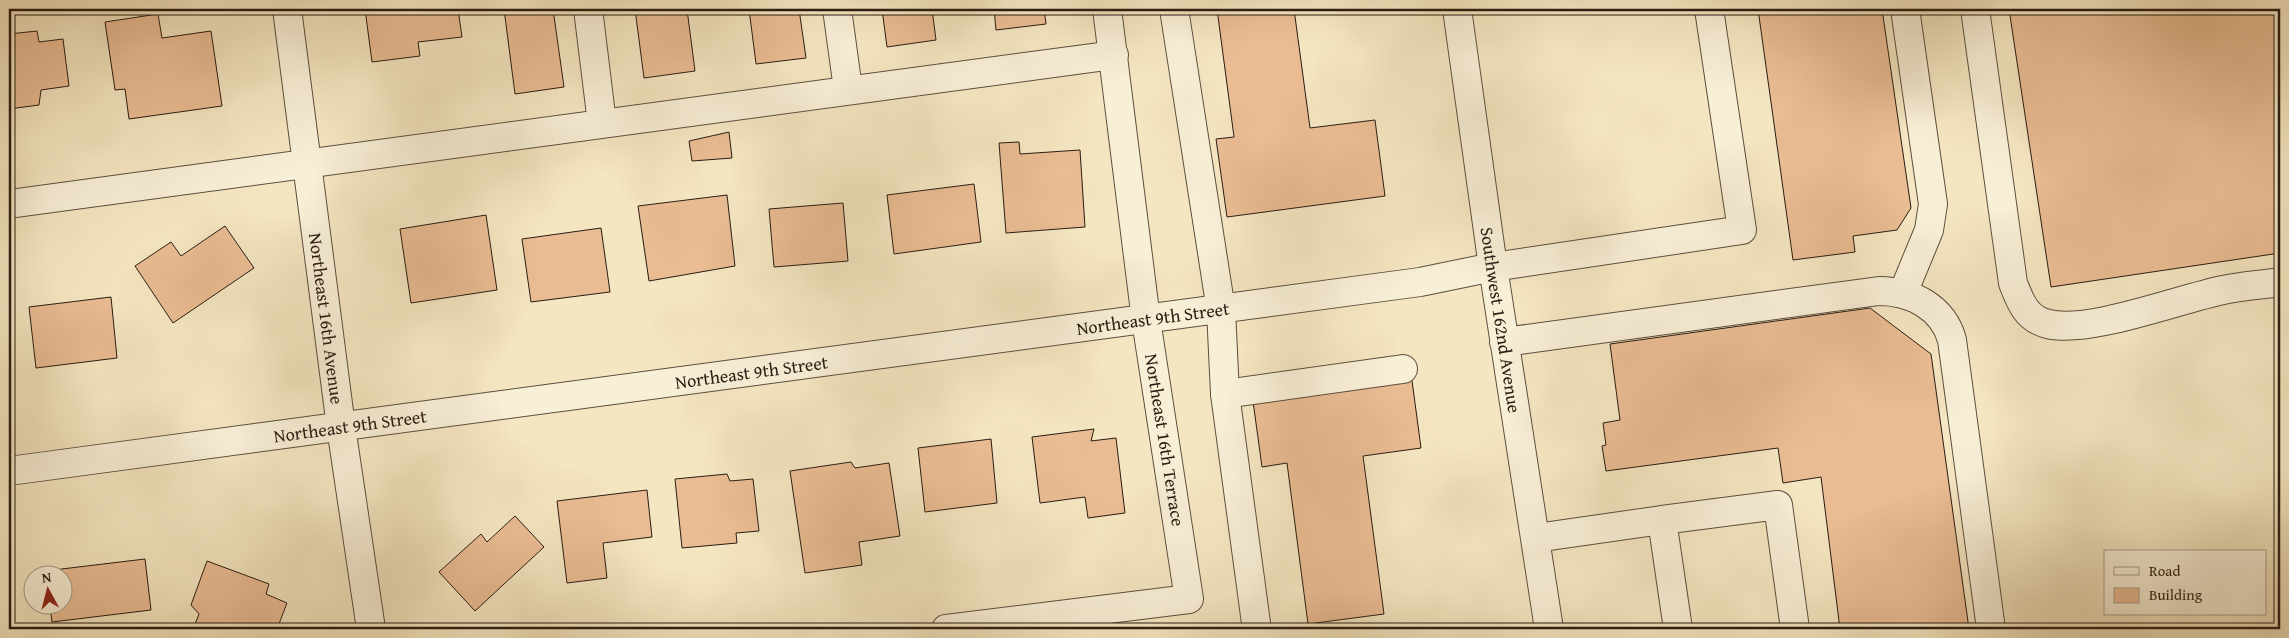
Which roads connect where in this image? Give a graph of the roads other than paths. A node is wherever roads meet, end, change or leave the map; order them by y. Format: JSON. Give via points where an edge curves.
{"nodes":[{"id":1,"x":287,"y":9,"type":"edge"},
{"id":2,"x":588,"y":9,"type":"edge"},
{"id":3,"x":837,"y":9,"type":"edge"},
{"id":4,"x":1107,"y":9,"type":"edge"},
{"id":5,"x":1174,"y":9,"type":"edge"},
{"id":6,"x":1457,"y":9,"type":"edge"},
{"id":7,"x":1709,"y":9,"type":"edge"},
{"id":8,"x":1905,"y":9,"type":"edge"},
{"id":9,"x":1975,"y":9,"type":"edge"},
{"id":10,"x":1114,"y":55,"type":"junction"},
{"id":11,"x":848,"y":89,"type":"junction"},
{"id":12,"x":602,"y":124,"type":"junction"},
{"id":13,"x":308,"y":165,"type":"junction"},
{"id":14,"x":9,"y":204,"type":"edge"},
{"id":15,"x":1493,"y":267,"type":"junction"},
{"id":16,"x":2280,"y":282,"type":"edge"},
{"id":17,"x":1903,"y":293,"type":"junction"},
{"id":18,"x":1221,"y":310,"type":"junction"},
{"id":19,"x":1146,"y":320,"type":"junction"},
{"id":20,"x":1504,"y":342,"type":"junction"},
{"id":21,"x":1403,"y":369,"type":"dead end"},
{"id":22,"x":1225,"y":394,"type":"junction"},
{"id":23,"x":342,"y":427,"type":"junction"},
{"id":24,"x":9,"y":471,"type":"edge"},
{"id":25,"x":1662,"y":520,"type":"junction"},
{"id":26,"x":1536,"y":538,"type":"junction"},
{"id":27,"x":1256,"y":623,"type":"dead end"},
{"id":28,"x":371,"y":629,"type":"edge"},
{"id":29,"x":946,"y":629,"type":"edge"},
{"id":30,"x":1549,"y":629,"type":"edge"},
{"id":31,"x":1678,"y":629,"type":"edge"},
{"id":32,"x":1795,"y":629,"type":"edge"},
{"id":33,"x":1991,"y":629,"type":"edge"}],
"edges":[{"from":1,"to":13,"type":"street","name":"Northeast 16th Avenue"},
{"from":2,"to":12,"type":"street"},
{"from":3,"to":11,"type":"street"},
{"from":4,"to":10,"type":"street","name":"Northeast 16th Terrace"},
{"from":5,"to":18,"type":"street"},
{"from":6,"to":15,"type":"street","name":"Southwest 162nd Avenue"},
{"from":7,"to":15,"type":"street","name":"Northeast 9th Street","via":[[1742,230]]},
{"from":8,"to":17,"type":"street","via":[[1933,204],[1929,230]]},
{"from":9,"to":16,"type":"street","via":[[2013,282],[2020,303],[2031,316],[2047,324],[2074,326],[2224,290]]},
{"from":10,"to":11,"type":"street"},
{"from":10,"to":19,"type":"street","name":"Northeast 16th Terrace"},
{"from":11,"to":12,"type":"street"},
{"from":12,"to":13,"type":"street"},
{"from":13,"to":14,"type":"street"},
{"from":13,"to":23,"type":"street","name":"Northeast 16th Avenue"},
{"from":15,"to":18,"type":"street","name":"Northeast 9th Street","via":[[1436,280]]},
{"from":15,"to":20,"type":"street","name":"Southwest 162nd Avenue"},
{"from":17,"to":20,"type":"street","via":[[1879,291]]},
{"from":17,"to":33,"type":"street","via":[[1920,300],[1942,318],[1952,340]]},
{"from":18,"to":19,"type":"street","name":"Northeast 9th Street"},
{"from":18,"to":22,"type":"street"},
{"from":19,"to":23,"type":"street","name":"Northeast 9th Street"},
{"from":19,"to":29,"type":"street","name":"Northeast 16th Terrace","via":[[1189,600]]},
{"from":20,"to":26,"type":"street","name":"Southwest 162nd Avenue"},
{"from":21,"to":22,"type":"street"},
{"from":22,"to":27,"type":"street"},
{"from":23,"to":24,"type":"street","name":"Northeast 9th Street"},
{"from":23,"to":28,"type":"street","name":"Northeast 16th Avenue"},
{"from":25,"to":26,"type":"street"},
{"from":25,"to":31,"type":"street"},
{"from":25,"to":32,"type":"street","via":[[1778,506]]},
{"from":26,"to":30,"type":"street","name":"Southwest 162nd Avenue"}]}
